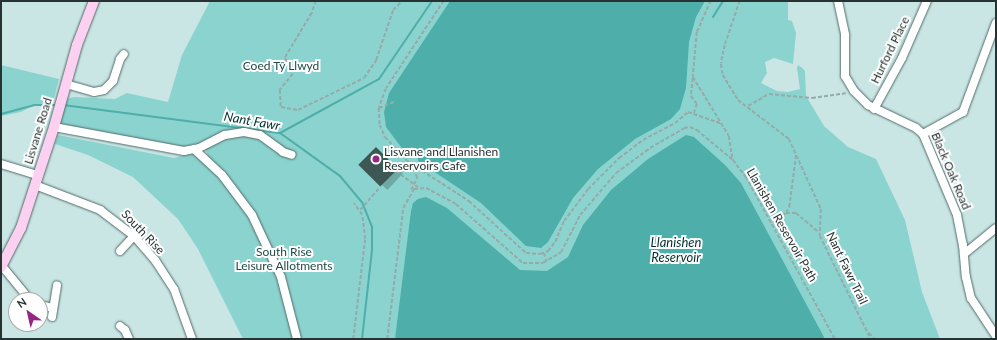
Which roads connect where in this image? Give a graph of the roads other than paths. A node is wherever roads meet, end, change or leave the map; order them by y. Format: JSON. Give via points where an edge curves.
{"nodes":[{"id":1,"x":94,"y":1,"type":"edge"},
{"id":2,"x":838,"y":1,"type":"edge"},
{"id":3,"x":927,"y":1,"type":"edge"},
{"id":4,"x":996,"y":23,"type":"edge"},
{"id":5,"x":124,"y":54,"type":"dead end"},
{"id":6,"x":66,"y":84,"type":"junction"},
{"id":7,"x":874,"y":109,"type":"junction"},
{"id":8,"x":54,"y":127,"type":"junction"},
{"id":9,"x":923,"y":134,"type":"junction"},
{"id":10,"x":194,"y":150,"type":"junction"},
{"id":11,"x":292,"y":155,"type":"dead end"},
{"id":12,"x":1,"y":164,"type":"edge"},
{"id":13,"x":38,"y":175,"type":"junction"},
{"id":14,"x":35,"y":185,"type":"junction"},
{"id":15,"x":996,"y":228,"type":"edge"},
{"id":16,"x":134,"y":236,"type":"junction"},
{"id":17,"x":120,"y":252,"type":"dead end"},
{"id":18,"x":964,"y":254,"type":"junction"},
{"id":19,"x":1,"y":266,"type":"edge"},
{"id":20,"x":57,"y":286,"type":"dead end"},
{"id":21,"x":23,"y":292,"type":"edge"},
{"id":22,"x":48,"y":307,"type":"edge"},
{"id":23,"x":53,"y":308,"type":"junction"},
{"id":24,"x":52,"y":317,"type":"dead end"},
{"id":25,"x":120,"y":326,"type":"dead end"},
{"id":26,"x":996,"y":336,"type":"edge"},
{"id":27,"x":129,"y":339,"type":"edge"},
{"id":28,"x":192,"y":339,"type":"edge"},
{"id":29,"x":297,"y":339,"type":"edge"}],
"edges":[{"from":1,"to":6,"type":"main road","name":"Lisvane Road","via":[[81,33]]},
{"from":2,"to":7,"type":"street","name":"Black Oak Road","via":[[844,36],[845,76],[854,91]]},
{"from":3,"to":7,"type":"street","name":"Hurford Place","via":[[902,58]]},
{"from":4,"to":9,"type":"street","via":[[963,112]]},
{"from":5,"to":6,"type":"street","via":[[113,81],[104,90],[94,92]]},
{"from":6,"to":8,"type":"main road","name":"Lisvane Road"},
{"from":7,"to":9,"type":"street","name":"Black Oak Road","via":[[916,128]]},
{"from":8,"to":10,"type":"street","via":[[174,150]]},
{"from":8,"to":13,"type":"main road","name":"Lisvane Road"},
{"from":9,"to":18,"type":"street","name":"Black Oak Road","via":[[957,215]]},
{"from":10,"to":11,"type":"street","via":[[225,135],[244,132],[260,135],[283,152]]},
{"from":10,"to":29,"type":"street","via":[[222,175],[252,215],[281,277]]},
{"from":12,"to":13,"type":"street"},
{"from":13,"to":14,"type":"main road","name":"Lisvane Road"},
{"from":14,"to":16,"type":"street","name":"South Rise","via":[[100,210]]},
{"from":14,"to":19,"type":"main road","name":"Lisvane Road","via":[[16,240]]},
{"from":15,"to":18,"type":"street"},
{"from":16,"to":17,"type":"street"},
{"from":16,"to":28,"type":"street","name":"South Rise","via":[[155,260],[174,289]]},
{"from":18,"to":26,"type":"street","name":"Black Oak Road","via":[[966,277],[972,298]]},
{"from":19,"to":21,"type":"street"},
{"from":20,"to":23,"type":"street"},
{"from":22,"to":23,"type":"street"},
{"from":23,"to":24,"type":"street"},
{"from":25,"to":27,"type":"street"}]}
